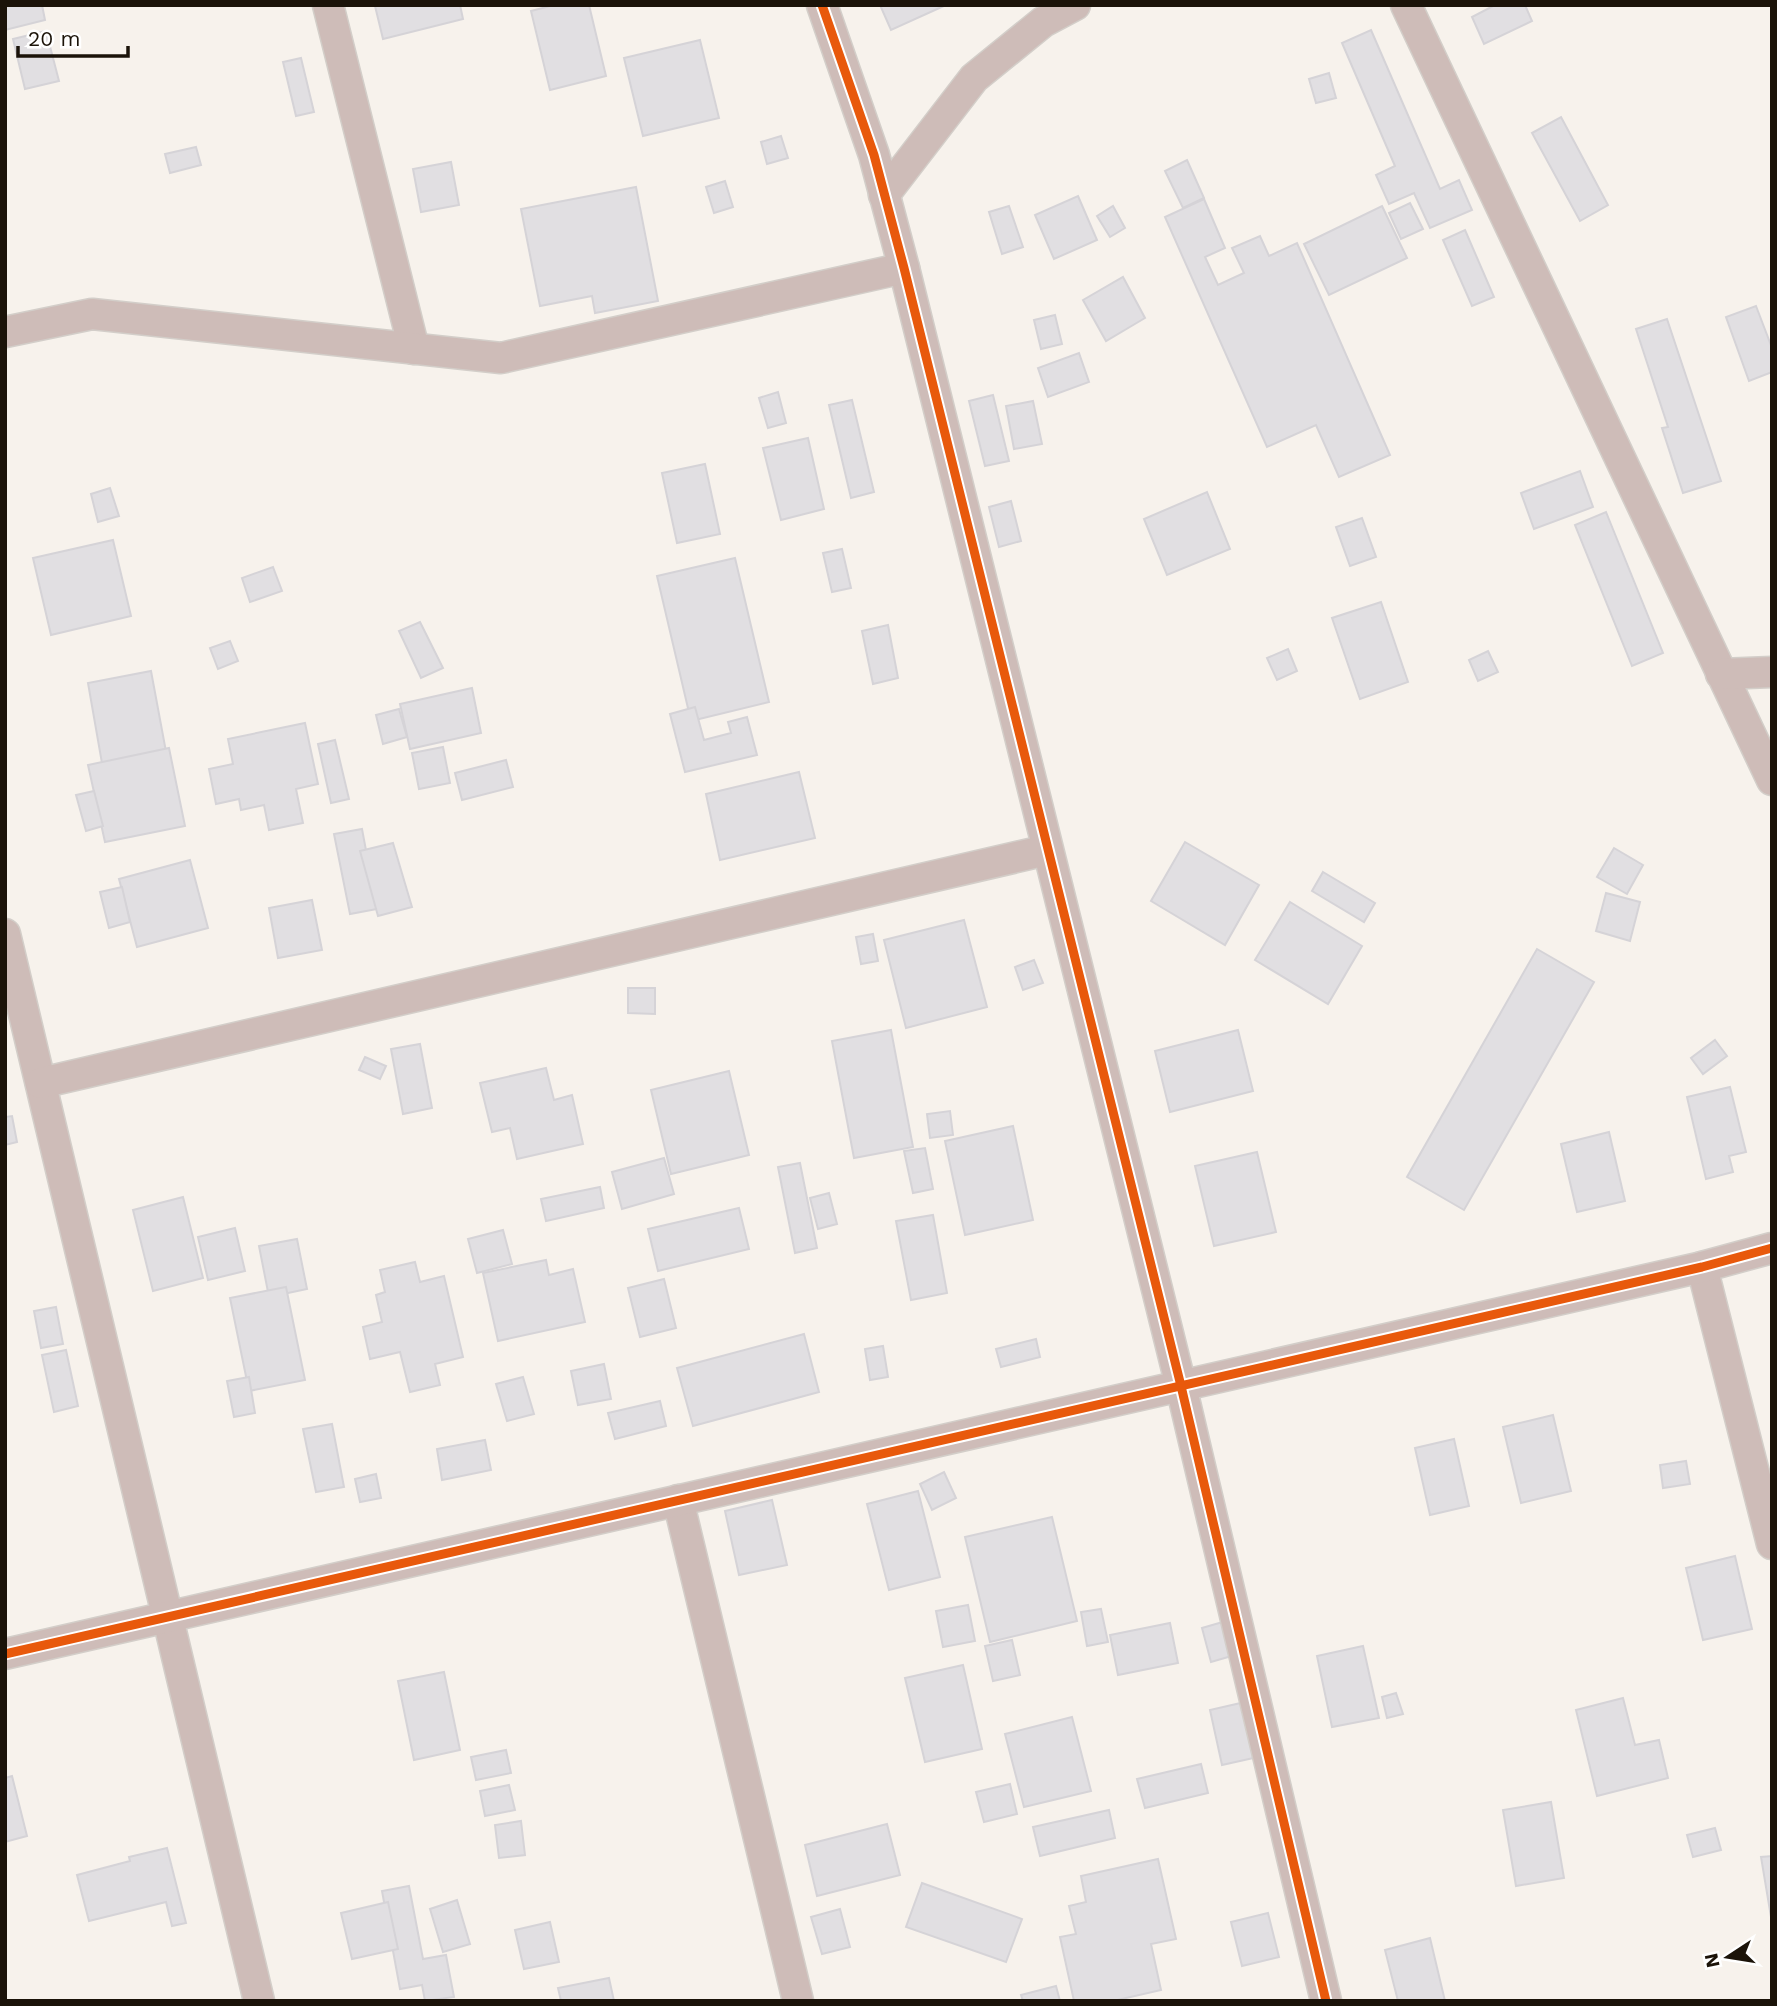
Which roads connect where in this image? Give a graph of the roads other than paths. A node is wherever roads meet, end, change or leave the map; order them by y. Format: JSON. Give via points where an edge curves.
{"nodes":[{"id":1,"x":328,"y":5,"type":"edge"},
{"id":2,"x":822,"y":5,"type":"edge"},
{"id":3,"x":1075,"y":5,"type":"edge"},
{"id":4,"x":1406,"y":5,"type":"edge"},
{"id":5,"x":884,"y":195,"type":"junction"},
{"id":6,"x":904,"y":268,"type":"junction"},
{"id":7,"x":5,"y":332,"type":"edge"},
{"id":8,"x":414,"y":349,"type":"junction"},
{"id":9,"x":1772,"y":672,"type":"edge"},
{"id":10,"x":1721,"y":674,"type":"junction"},
{"id":11,"x":1772,"y":780,"type":"edge"},
{"id":12,"x":1047,"y":850,"type":"junction"},
{"id":13,"x":5,"y":934,"type":"edge"},
{"id":14,"x":41,"y":1083,"type":"junction"},
{"id":15,"x":1772,"y":1248,"type":"edge"},
{"id":16,"x":1702,"y":1267,"type":"junction"},
{"id":17,"x":1181,"y":1386,"type":"junction"},
{"id":18,"x":678,"y":1500,"type":"junction"},
{"id":19,"x":1772,"y":1544,"type":"edge"},
{"id":20,"x":170,"y":1617,"type":"junction"},
{"id":21,"x":5,"y":1654,"type":"edge"},
{"id":22,"x":260,"y":2001,"type":"edge"},
{"id":23,"x":798,"y":2001,"type":"edge"},
{"id":24,"x":1326,"y":2001,"type":"edge"}],
"edges":[{"from":1,"to":8,"type":"street"},
{"from":2,"to":5,"type":"street"},
{"from":3,"to":5,"type":"street","via":[[1043,22],[974,78]]},
{"from":4,"to":10,"type":"street"},
{"from":5,"to":6,"type":"street"},
{"from":6,"to":8,"type":"street","via":[[501,358]]},
{"from":6,"to":12,"type":"street"},
{"from":7,"to":8,"type":"street","via":[[92,314]]},
{"from":9,"to":10,"type":"street"},
{"from":10,"to":11,"type":"street"},
{"from":12,"to":14,"type":"street"},
{"from":12,"to":17,"type":"street"},
{"from":13,"to":14,"type":"street"},
{"from":14,"to":20,"type":"street"},
{"from":15,"to":16,"type":"street"},
{"from":16,"to":17,"type":"street"},
{"from":16,"to":19,"type":"street"},
{"from":17,"to":18,"type":"street"},
{"from":17,"to":24,"type":"street"},
{"from":18,"to":20,"type":"street"},
{"from":18,"to":23,"type":"street"},
{"from":20,"to":21,"type":"street"},
{"from":20,"to":22,"type":"street"}]}
